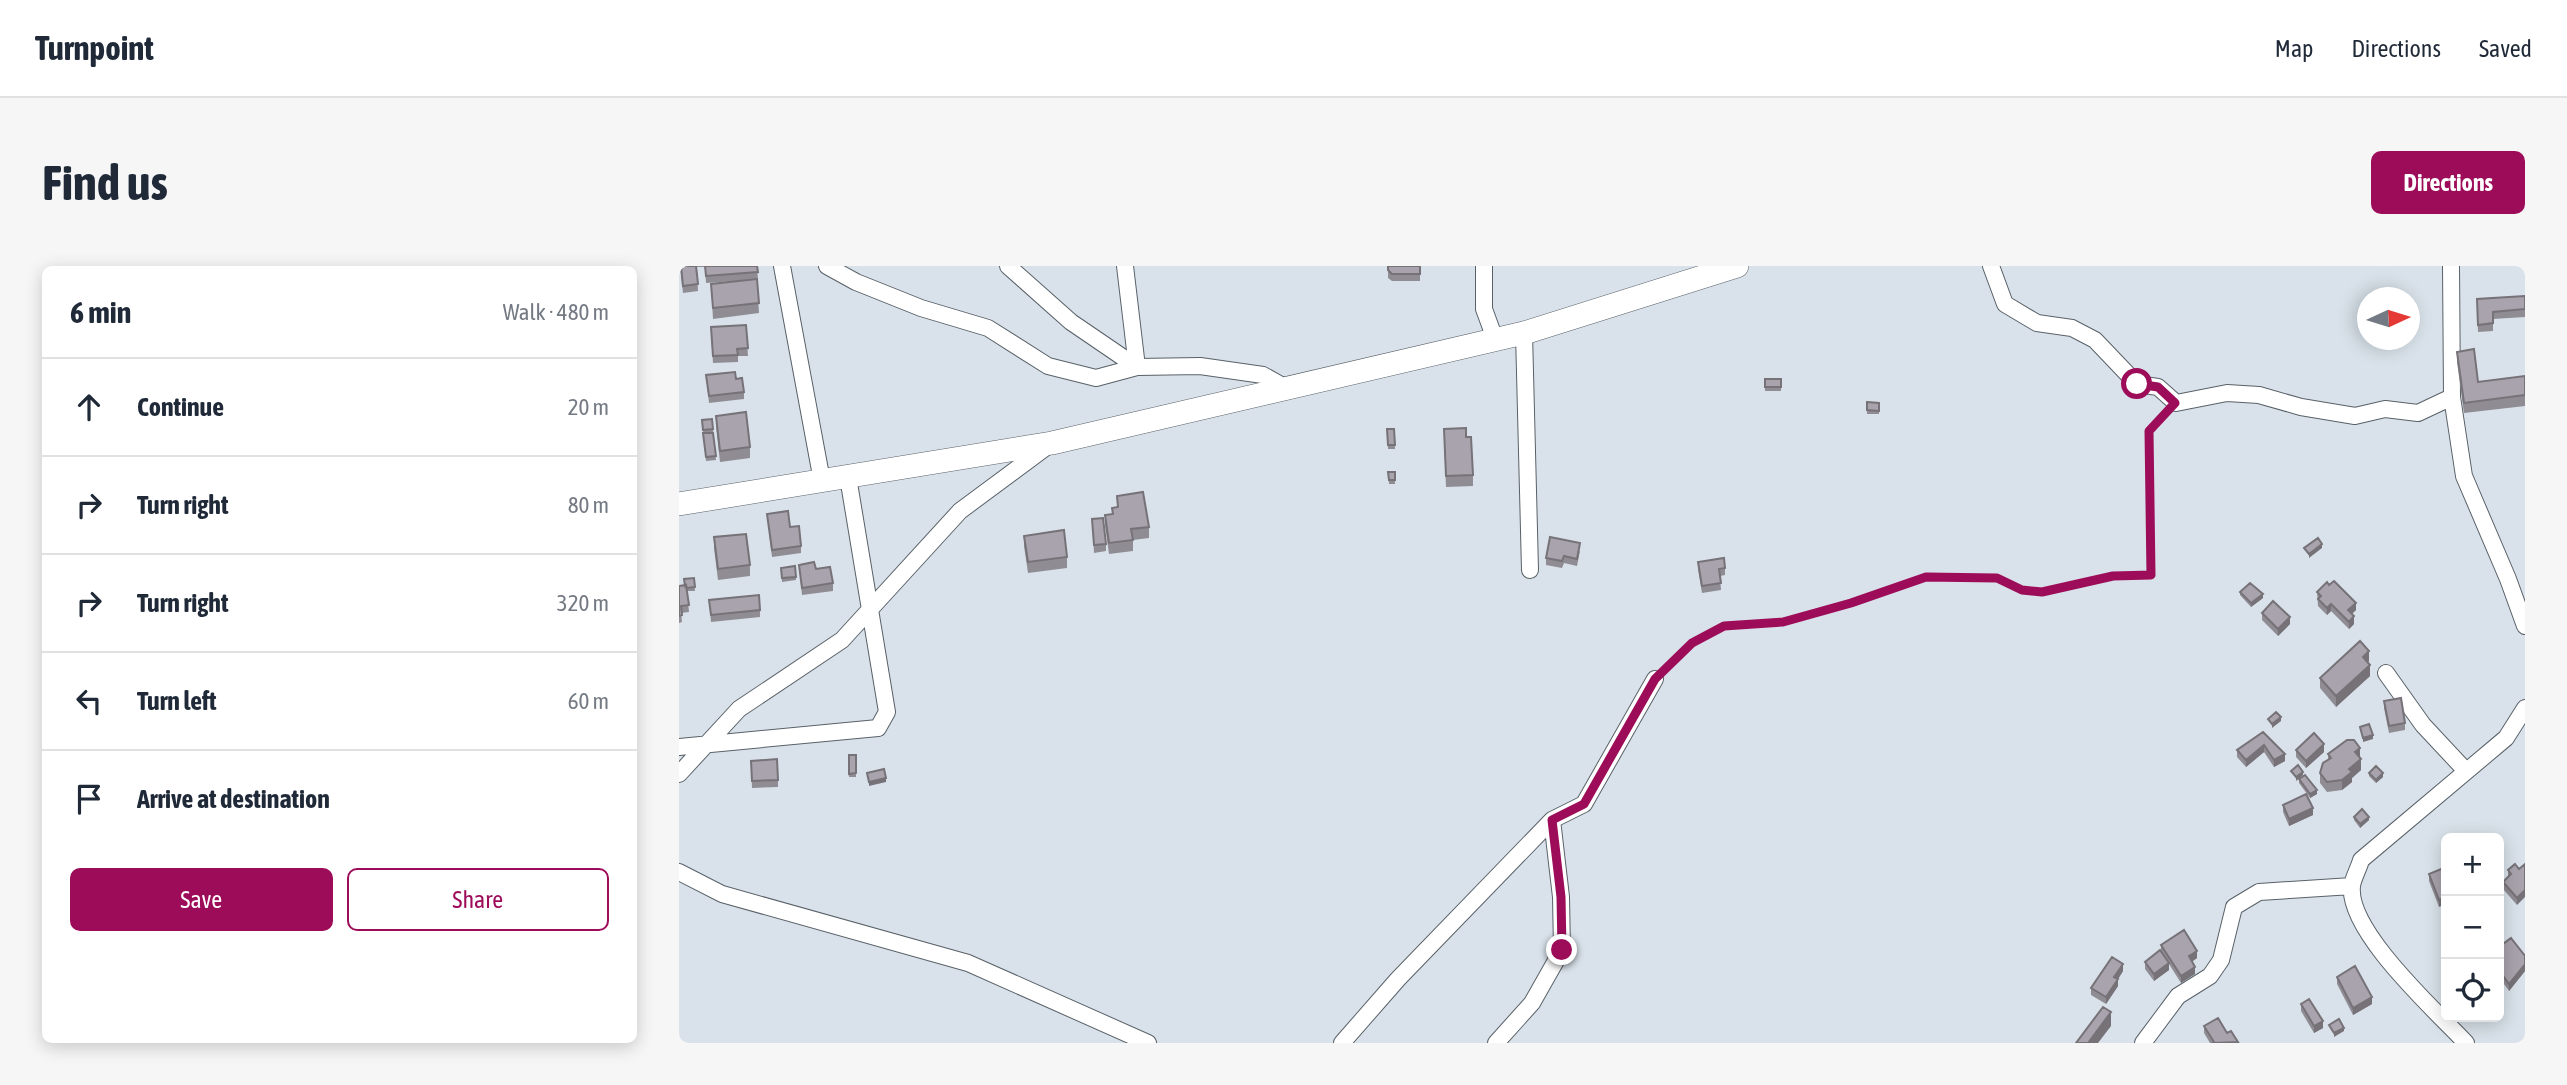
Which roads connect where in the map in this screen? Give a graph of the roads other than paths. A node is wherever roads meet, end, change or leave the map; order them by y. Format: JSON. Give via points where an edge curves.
{"nodes":[{"id":1,"x":782,"y":266,"type":"edge"},
{"id":2,"x":827,"y":266,"type":"edge"},
{"id":3,"x":1007,"y":266,"type":"edge"},
{"id":4,"x":1125,"y":266,"type":"edge"},
{"id":5,"x":1483,"y":266,"type":"edge"},
{"id":6,"x":1737,"y":266,"type":"edge"},
{"id":7,"x":1991,"y":266,"type":"edge"},
{"id":8,"x":2451,"y":266,"type":"edge"},
{"id":9,"x":1524,"y":333,"type":"junction"},
{"id":10,"x":1495,"y":339,"type":"junction"},
{"id":11,"x":1137,"y":367,"type":"junction"},
{"id":12,"x":1288,"y":389,"type":"junction"},
{"id":13,"x":2452,"y":397,"type":"junction"},
{"id":14,"x":1052,"y":443,"type":"junction"},
{"id":15,"x":848,"y":477,"type":"junction"},
{"id":16,"x":823,"y":481,"type":"junction"},
{"id":17,"x":679,"y":504,"type":"edge"},
{"id":18,"x":1530,"y":570,"type":"dead end"},
{"id":19,"x":2508,"y":579,"type":"junction"},
{"id":20,"x":2525,"y":591,"type":"edge"},
{"id":21,"x":871,"y":608,"type":"junction"},
{"id":22,"x":2525,"y":626,"type":"edge"},
{"id":23,"x":2386,"y":673,"type":"dead end"},
{"id":24,"x":1655,"y":679,"type":"road end"},
{"id":25,"x":2525,"y":708,"type":"edge"},
{"id":26,"x":706,"y":745,"type":"junction"},
{"id":27,"x":679,"y":747,"type":"edge"},
{"id":28,"x":2466,"y":771,"type":"junction"},
{"id":29,"x":679,"y":774,"type":"edge"},
{"id":30,"x":1552,"y":820,"type":"junction"},
{"id":31,"x":679,"y":872,"type":"edge"},
{"id":32,"x":2352,"y":886,"type":"junction"},
{"id":33,"x":1148,"y":1043,"type":"edge"},
{"id":34,"x":1342,"y":1043,"type":"edge"},
{"id":35,"x":1496,"y":1043,"type":"edge"},
{"id":36,"x":2143,"y":1043,"type":"edge"},
{"id":37,"x":2466,"y":1043,"type":"edge"}],
"edges":[{"from":1,"to":16,"type":"street"},
{"from":2,"to":11,"type":"street","via":[[921,308],[988,328],[1048,366],[1096,378]]},
{"from":3,"to":11,"type":"street","via":[[1071,322]]},
{"from":4,"to":11,"type":"street"},
{"from":5,"to":10,"type":"street","via":[[1484,309]]},
{"from":6,"to":9,"type":"street"},
{"from":7,"to":13,"type":"street","via":[[2004,304],[2037,323],[2072,328],[2095,340],[2137,384],[2158,387],[2175,403],[2227,393],[2355,416],[2385,410],[2418,413]]},
{"from":8,"to":13,"type":"street"},
{"from":9,"to":10,"type":"street"},
{"from":9,"to":18,"type":"street"},
{"from":10,"to":12,"type":"street"},
{"from":11,"to":12,"type":"street","via":[[1200,366],[1263,375]]},
{"from":12,"to":14,"type":"street"},
{"from":13,"to":19,"type":"street","via":[[2464,476]]},
{"from":14,"to":15,"type":"street"},
{"from":14,"to":21,"type":"street","via":[[960,511]]},
{"from":15,"to":16,"type":"street"},
{"from":15,"to":21,"type":"street"},
{"from":16,"to":17,"type":"street"},
{"from":19,"to":20,"type":"street"},
{"from":19,"to":22,"type":"street"},
{"from":21,"to":26,"type":"street","via":[[842,640],[739,709]]},
{"from":21,"to":26,"type":"street","via":[[887,712],[878,728]]},
{"from":23,"to":28,"type":"street","via":[[2423,726]]},
{"from":24,"to":30,"type":"street","via":[[1584,804]]},
{"from":25,"to":28,"type":"street","via":[[2506,738]]},
{"from":26,"to":27,"type":"street"},
{"from":26,"to":29,"type":"street"},
{"from":28,"to":32,"type":"street","via":[[2361,860]]},
{"from":30,"to":34,"type":"street"},
{"from":30,"to":35,"type":"street","via":[[1562,950],[1532,1003]]},
{"from":31,"to":33,"type":"street","via":[[722,894],[968,963]]},
{"from":32,"to":36,"type":"street","via":[[2259,892],[2234,907],[2221,960],[2210,976],[2178,996]]},
{"from":32,"to":37,"type":"street","via":[[2358,916],[2373,943]]}]}
